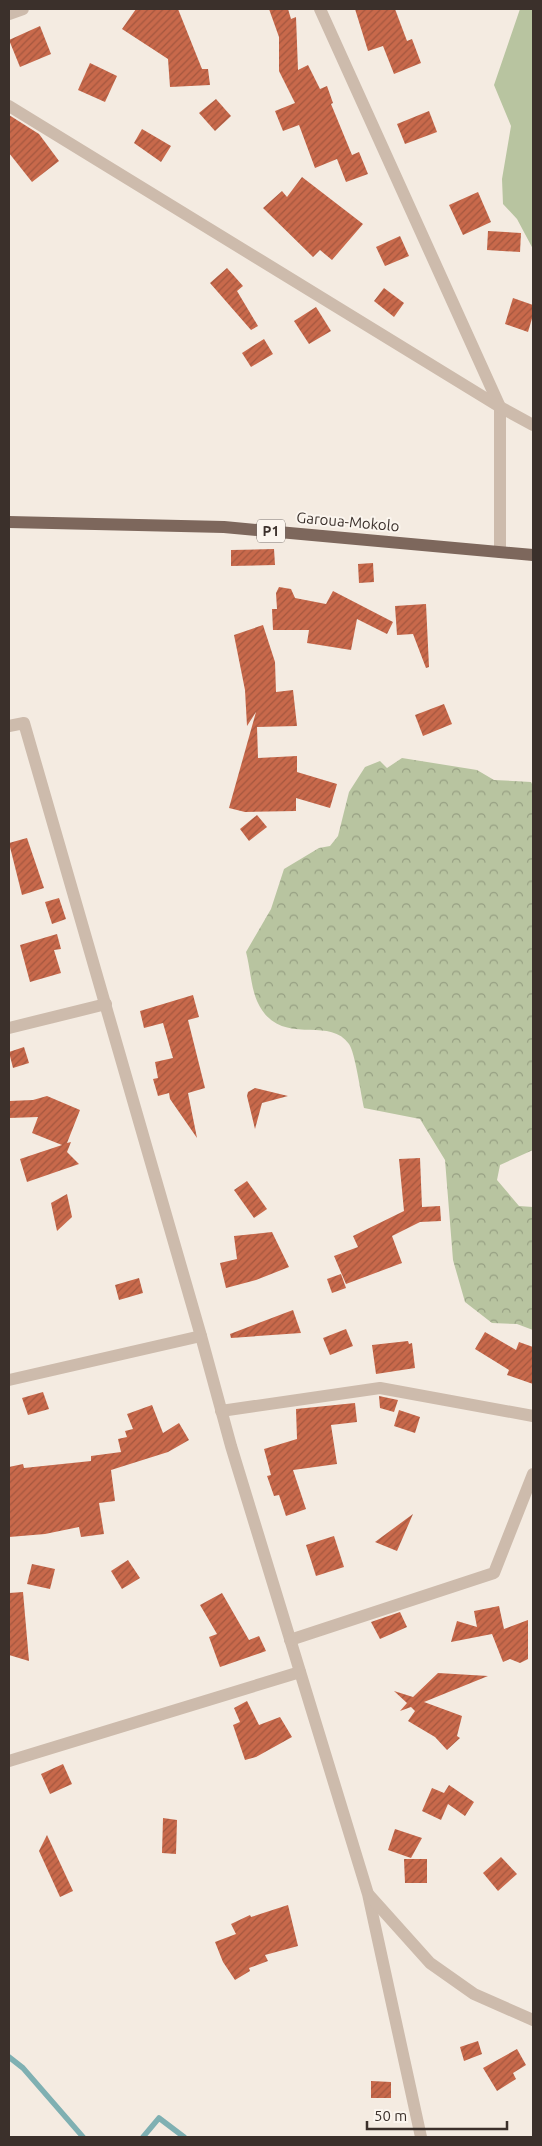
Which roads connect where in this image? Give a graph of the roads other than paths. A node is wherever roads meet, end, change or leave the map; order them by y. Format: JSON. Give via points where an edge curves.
{"nodes":[{"id":1,"x":23,"y":9,"type":"edge"},
{"id":2,"x":320,"y":9,"type":"edge"},
{"id":3,"x":9,"y":14,"type":"edge"},
{"id":4,"x":9,"y":106,"type":"edge"},
{"id":5,"x":500,"y":407,"type":"junction"},
{"id":6,"x":533,"y":425,"type":"edge"},
{"id":7,"x":9,"y":522,"type":"edge"},
{"id":8,"x":500,"y":552,"type":"junction"},
{"id":9,"x":533,"y":555,"type":"edge"},
{"id":10,"x":9,"y":726,"type":"edge"},
{"id":11,"x":106,"y":1004,"type":"junction"},
{"id":12,"x":9,"y":1028,"type":"edge"},
{"id":13,"x":201,"y":1336,"type":"junction"},
{"id":14,"x":9,"y":1380,"type":"edge"},
{"id":15,"x":221,"y":1411,"type":"junction"},
{"id":16,"x":533,"y":1416,"type":"edge"},
{"id":17,"x":533,"y":1474,"type":"edge"},
{"id":18,"x":290,"y":1640,"type":"junction"},
{"id":19,"x":300,"y":1672,"type":"junction"},
{"id":20,"x":9,"y":1761,"type":"edge"},
{"id":21,"x":368,"y":1894,"type":"junction"},
{"id":22,"x":533,"y":2020,"type":"edge"},
{"id":23,"x":421,"y":2137,"type":"edge"}],
"edges":[{"from":1,"to":3,"type":"street"},
{"from":2,"to":5,"type":"street"},
{"from":4,"to":5,"type":"street"},
{"from":5,"to":6,"type":"street"},
{"from":5,"to":8,"type":"street"},
{"from":7,"to":8,"type":"main road","name":"Garoua-Mokolo","number":"P1","via":[[224,526]]},
{"from":8,"to":9,"type":"main road","name":"Garoua-Mokolo","number":"P1"},
{"from":10,"to":11,"type":"street","via":[[24,723]]},
{"from":11,"to":12,"type":"street"},
{"from":11,"to":13,"type":"street"},
{"from":13,"to":14,"type":"street"},
{"from":13,"to":15,"type":"street"},
{"from":15,"to":16,"type":"street","via":[[380,1388]]},
{"from":15,"to":18,"type":"street"},
{"from":17,"to":18,"type":"street","via":[[494,1573]]},
{"from":18,"to":19,"type":"street"},
{"from":19,"to":20,"type":"street"},
{"from":19,"to":21,"type":"street"},
{"from":21,"to":22,"type":"street","via":[[430,1963],[474,1994]]},
{"from":21,"to":23,"type":"street"}]}
